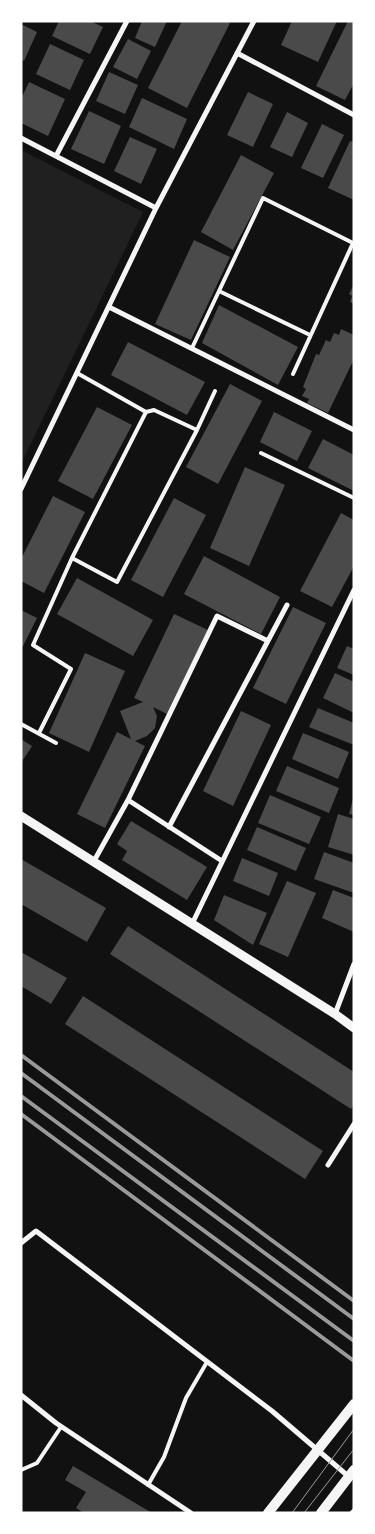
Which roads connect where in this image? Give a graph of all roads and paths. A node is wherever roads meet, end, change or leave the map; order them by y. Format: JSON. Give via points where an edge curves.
{"nodes":[{"id":1,"x":127,"y":21,"type":"edge"},
{"id":2,"x":254,"y":21,"type":"edge"},
{"id":3,"x":237,"y":53,"type":"junction"},
{"id":4,"x":354,"y":115,"type":"edge"},
{"id":5,"x":21,"y":138,"type":"edge"},
{"id":6,"x":56,"y":156,"type":"junction"},
{"id":7,"x":156,"y":208,"type":"junction"},
{"id":8,"x":219,"y":291,"type":"junction"},
{"id":9,"x":109,"y":307,"type":"junction"},
{"id":10,"x":310,"y":335,"type":"junction"},
{"id":11,"x":192,"y":348,"type":"junction"},
{"id":12,"x":77,"y":373,"type":"junction"},
{"id":13,"x":293,"y":374,"type":"dead end"},
{"id":14,"x":215,"y":391,"type":"dead end"},
{"id":15,"x":146,"y":412,"type":"junction"},
{"id":16,"x":197,"y":430,"type":"junction"},
{"id":17,"x":354,"y":430,"type":"edge"},
{"id":18,"x":260,"y":453,"type":"dead end"},
{"id":19,"x":21,"y":489,"type":"edge"},
{"id":20,"x":354,"y":498,"type":"edge"},
{"id":21,"x":72,"y":558,"type":"junction"},
{"id":22,"x":354,"y":590,"type":"edge"},
{"id":23,"x":287,"y":605,"type":"dead end"},
{"id":24,"x":268,"y":641,"type":"junction"},
{"id":25,"x":21,"y":724,"type":"edge"},
{"id":26,"x":39,"y":733,"type":"junction"},
{"id":27,"x":56,"y":743,"type":"dead end"},
{"id":28,"x":128,"y":800,"type":"junction"},
{"id":29,"x":21,"y":816,"type":"edge"},
{"id":30,"x":169,"y":827,"type":"junction"},
{"id":31,"x":222,"y":861,"type":"junction"},
{"id":32,"x":94,"y":862,"type":"junction"},
{"id":33,"x":192,"y":924,"type":"junction"},
{"id":34,"x":354,"y":964,"type":"edge"},
{"id":35,"x":335,"y":1014,"type":"junction"},
{"id":36,"x":354,"y":1028,"type":"edge"},
{"id":37,"x":354,"y":1124,"type":"edge"},
{"id":38,"x":328,"y":1165,"type":"dead end"},
{"id":39,"x":21,"y":1243,"type":"edge"},
{"id":40,"x":207,"y":1362,"type":"junction"},
{"id":41,"x":21,"y":1395,"type":"edge"},
{"id":42,"x":354,"y":1404,"type":"edge"},
{"id":43,"x":61,"y":1427,"type":"junction"},
{"id":44,"x":316,"y":1450,"type":"junction"},
{"id":45,"x":21,"y":1470,"type":"edge"},
{"id":46,"x":351,"y":1473,"type":"edge"},
{"id":47,"x":148,"y":1486,"type":"junction"},
{"id":48,"x":191,"y":1513,"type":"edge"},
{"id":49,"x":268,"y":1513,"type":"edge"},
{"id":50,"x":322,"y":1513,"type":"edge"}],
"edges":[{"from":1,"to":6,"type":"street"},
{"from":2,"to":3,"type":"street"},
{"from":3,"to":4,"type":"street"},
{"from":3,"to":7,"type":"street"},
{"from":5,"to":6,"type":"street"},
{"from":6,"to":7,"type":"street"},
{"from":7,"to":9,"type":"street"},
{"from":8,"to":10,"type":"lane"},
{"from":8,"to":10,"type":"lane","via":[[263,198],[353,243]]},
{"from":8,"to":11,"type":"lane"},
{"from":9,"to":11,"type":"street"},
{"from":9,"to":12,"type":"street"},
{"from":10,"to":13,"type":"lane"},
{"from":11,"to":17,"type":"street"},
{"from":12,"to":15,"type":"lane"},
{"from":12,"to":19,"type":"street"},
{"from":14,"to":16,"type":"lane"},
{"from":15,"to":16,"type":"lane","via":[[154,410]]},
{"from":15,"to":21,"type":"lane"},
{"from":16,"to":21,"type":"lane","via":[[117,582]]},
{"from":18,"to":20,"type":"lane"},
{"from":21,"to":26,"type":"lane","via":[[33,645],[70,669]]},
{"from":22,"to":31,"type":"street"},
{"from":23,"to":24,"type":"street"},
{"from":24,"to":28,"type":"street","via":[[217,616]]},
{"from":24,"to":30,"type":"street"},
{"from":25,"to":26,"type":"lane"},
{"from":26,"to":27,"type":"lane"},
{"from":28,"to":30,"type":"street"},
{"from":28,"to":32,"type":"street"},
{"from":29,"to":32,"type":"street"},
{"from":30,"to":31,"type":"street"},
{"from":31,"to":33,"type":"street"},
{"from":32,"to":33,"type":"street"},
{"from":33,"to":35,"type":"street"},
{"from":34,"to":35,"type":"street"},
{"from":35,"to":36,"type":"street"},
{"from":37,"to":38,"type":"street"},
{"from":39,"to":40,"type":"street","via":[[36,1231]]},
{"from":40,"to":44,"type":"street","via":[[272,1411]]},
{"from":40,"to":47,"type":"lane","via":[[186,1398],[164,1456]]},
{"from":41,"to":43,"type":"street"},
{"from":42,"to":44,"type":"main road"},
{"from":43,"to":45,"type":"lane","via":[[37,1463]]},
{"from":43,"to":47,"type":"street"},
{"from":44,"to":46,"type":"street"},
{"from":44,"to":49,"type":"main road"},
{"from":46,"to":50,"type":"main road"},
{"from":47,"to":48,"type":"street"}]}
